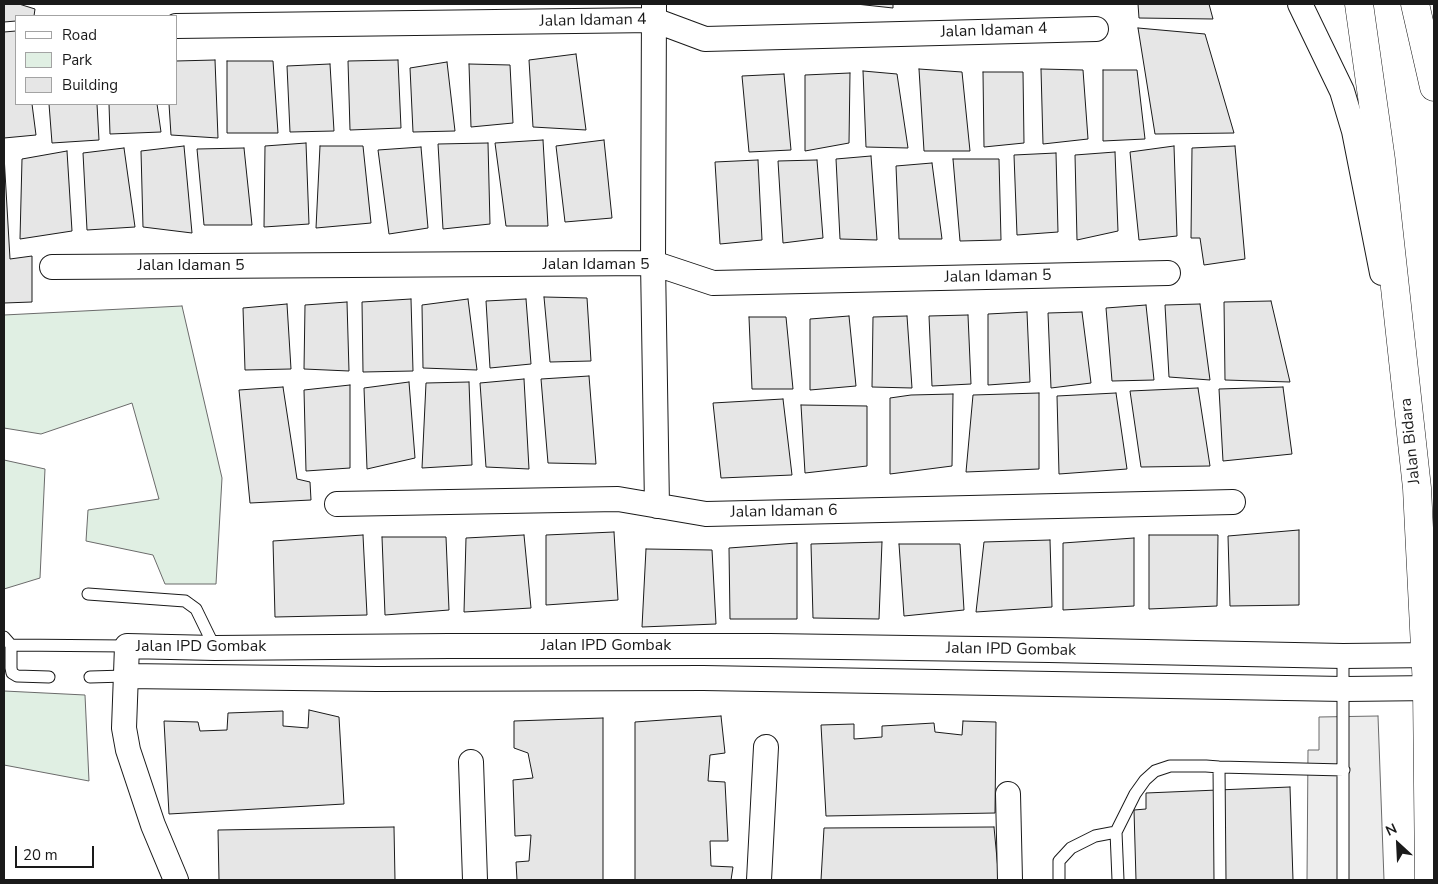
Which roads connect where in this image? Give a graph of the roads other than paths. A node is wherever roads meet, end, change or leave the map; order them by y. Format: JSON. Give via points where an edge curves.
{"nodes":[{"id":1,"x":1300,"y":4,"type":"edge"},
{"id":2,"x":1359,"y":4,"type":"edge"},
{"id":3,"x":1415,"y":4,"type":"edge"},
{"id":4,"x":654,"y":12,"type":"edge"},
{"id":5,"x":178,"y":26,"type":"edge"},
{"id":6,"x":1096,"y":28,"type":"dead end"},
{"id":7,"x":1434,"y":88,"type":"edge"},
{"id":8,"x":653,"y":263,"type":"junction"},
{"id":9,"x":52,"y":267,"type":"dead end"},
{"id":10,"x":1168,"y":273,"type":"dead end"},
{"id":11,"x":1406,"y":392,"type":"junction"},
{"id":12,"x":1233,"y":502,"type":"dead end"},
{"id":13,"x":337,"y":504,"type":"dead end"},
{"id":14,"x":657,"y":506,"type":"junction"},
{"id":15,"x":88,"y":594,"type":"dead end"},
{"id":16,"x":8,"y":641,"type":"edge"},
{"id":17,"x":126,"y":646,"type":"junction"},
{"id":18,"x":314,"y":647,"type":"junction"},
{"id":19,"x":215,"y":648,"type":"junction"},
{"id":20,"x":1430,"y":655,"type":"edge"},
{"id":21,"x":1344,"y":656,"type":"junction"},
{"id":22,"x":125,"y":676,"type":"junction"},
{"id":23,"x":49,"y":677,"type":"dead end"},
{"id":24,"x":90,"y":677,"type":"dead end"},
{"id":25,"x":312,"y":678,"type":"junction"},
{"id":26,"x":1431,"y":688,"type":"edge"},
{"id":27,"x":1344,"y":689,"type":"junction"},
{"id":28,"x":766,"y":748,"type":"dead end"},
{"id":29,"x":471,"y":762,"type":"dead end"},
{"id":30,"x":1219,"y":767,"type":"junction"},
{"id":31,"x":1344,"y":770,"type":"junction"},
{"id":32,"x":1008,"y":794,"type":"dead end"},
{"id":33,"x":1116,"y":832,"type":"junction"},
{"id":34,"x":176,"y":880,"type":"edge"},
{"id":35,"x":475,"y":880,"type":"edge"},
{"id":36,"x":759,"y":880,"type":"edge"},
{"id":37,"x":1010,"y":880,"type":"edge"},
{"id":38,"x":1060,"y":880,"type":"edge"},
{"id":39,"x":1118,"y":880,"type":"edge"},
{"id":40,"x":1220,"y":880,"type":"edge"},
{"id":41,"x":1343,"y":880,"type":"edge"},
{"id":42,"x":1430,"y":880,"type":"edge"}],
"edges":[{"from":1,"to":11,"type":"street","via":[[1342,91],[1354,131]]},
{"from":2,"to":11,"type":"main road","name":"Jalan Bidara","via":[[1381,160]]},
{"from":3,"to":7,"type":"main road"},
{"from":4,"to":5,"type":"street","name":"Jalan Idaman 4"},
{"from":4,"to":6,"type":"street","name":"Jalan Idaman 4","via":[[705,39]]},
{"from":4,"to":8,"type":"street"},
{"from":8,"to":9,"type":"street","name":"Jalan Idaman 5"},
{"from":8,"to":10,"type":"street","name":"Jalan Idaman 5","via":[[713,283]]},
{"from":8,"to":14,"type":"street"},
{"from":11,"to":20,"type":"main road","name":"Jalan Bidara"},
{"from":12,"to":14,"type":"street","name":"Jalan Idaman 6","via":[[706,514]]},
{"from":13,"to":14,"type":"street","name":"Jalan Idaman 6","via":[[618,499]]},
{"from":15,"to":19,"type":"lane","via":[[185,601],[196,609]]},
{"from":16,"to":17,"type":"lane"},
{"from":16,"to":23,"type":"lane","via":[[12,673]]},
{"from":17,"to":19,"type":"street","name":"Jalan IPD Gombak"},
{"from":17,"to":22,"type":"street","name":"Jalan IPD Gombak"},
{"from":18,"to":19,"type":"street","name":"Jalan IPD Gombak"},
{"from":18,"to":21,"type":"street","name":"Jalan IPD Gombak","via":[[770,646]]},
{"from":18,"to":25,"type":"street"},
{"from":20,"to":21,"type":"street","name":"Jalan IPD Gombak"},
{"from":20,"to":26,"type":"main road","name":"Jalan Bidara"},
{"from":21,"to":27,"type":"lane"},
{"from":22,"to":24,"type":"lane"},
{"from":22,"to":25,"type":"street","name":"Jalan IPD Gombak"},
{"from":22,"to":34,"type":"street","via":[[124,728],[128,750],[153,825]]},
{"from":25,"to":27,"type":"street","name":"Jalan IPD Gombak","via":[[703,678]]},
{"from":26,"to":27,"type":"street","name":"Jalan IPD Gombak"},
{"from":26,"to":42,"type":"main road","name":"Jalan Bidara"},
{"from":27,"to":31,"type":"lane"},
{"from":28,"to":36,"type":"street"},
{"from":29,"to":35,"type":"street"},
{"from":30,"to":31,"type":"lane"},
{"from":30,"to":33,"type":"lane","via":[[1170,766],[1155,771],[1135,794]]},
{"from":30,"to":40,"type":"lane"},
{"from":31,"to":41,"type":"lane"},
{"from":32,"to":37,"type":"street"},
{"from":33,"to":38,"type":"lane","via":[[1095,836],[1071,848],[1059,862]]},
{"from":33,"to":39,"type":"lane"}]}
